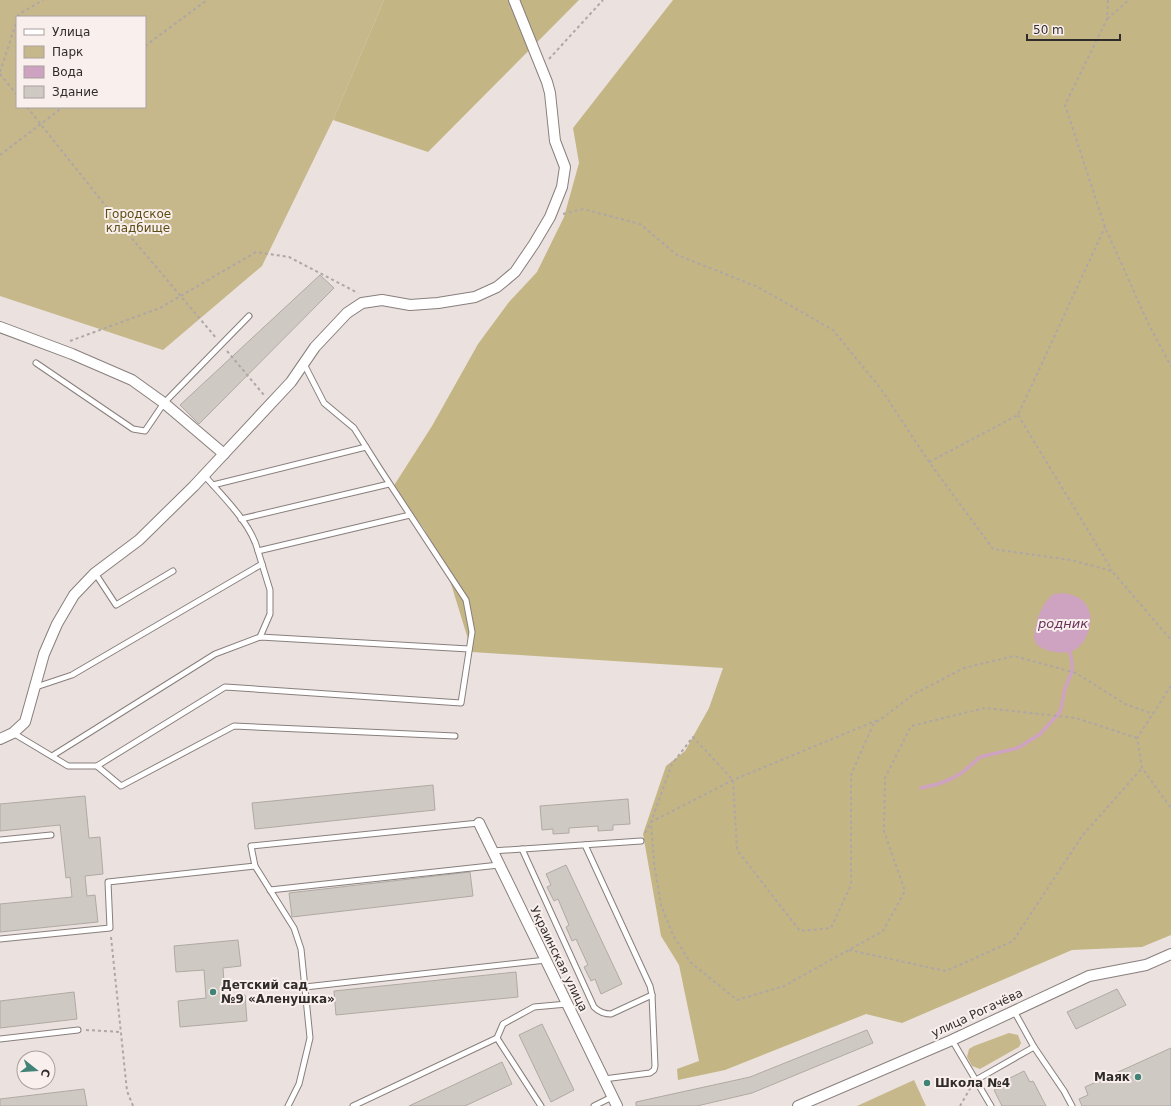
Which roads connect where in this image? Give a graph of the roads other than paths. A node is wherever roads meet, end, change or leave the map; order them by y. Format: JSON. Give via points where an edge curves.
{"nodes":[{"id":1,"x":514,"y":0,"type":"edge"},
{"id":2,"x":249,"y":316,"type":"dead end"},
{"id":3,"x":0,"y":327,"type":"edge"},
{"id":4,"x":36,"y":363,"type":"dead end"},
{"id":5,"x":304,"y":364,"type":"junction"},
{"id":6,"x":164,"y":403,"type":"junction"},
{"id":7,"x":366,"y":447,"type":"junction"},
{"id":8,"x":224,"y":454,"type":"junction"},
{"id":9,"x":204,"y":475,"type":"junction"},
{"id":10,"x":389,"y":484,"type":"junction"},
{"id":11,"x":213,"y":485,"type":"junction"},
{"id":12,"x":410,"y":515,"type":"junction"},
{"id":13,"x":241,"y":519,"type":"junction"},
{"id":14,"x":258,"y":550,"type":"junction"},
{"id":15,"x":262,"y":564,"type":"junction"},
{"id":16,"x":173,"y":571,"type":"dead end"},
{"id":17,"x":95,"y":573,"type":"junction"},
{"id":18,"x":260,"y":637,"type":"junction"},
{"id":19,"x":469,"y":650,"type":"junction"},
{"id":20,"x":36,"y":687,"type":"junction"},
{"id":21,"x":13,"y":733,"type":"junction"},
{"id":22,"x":455,"y":736,"type":"dead end"},
{"id":23,"x":0,"y":739,"type":"edge"},
{"id":24,"x":52,"y":756,"type":"junction"},
{"id":25,"x":97,"y":766,"type":"junction"},
{"id":26,"x":479,"y":823,"type":"joint"},
{"id":27,"x":51,"y":835,"type":"dead end"},
{"id":28,"x":0,"y":840,"type":"edge"},
{"id":29,"x":641,"y":841,"type":"road end"},
{"id":30,"x":585,"y":844,"type":"junction"},
{"id":31,"x":522,"y":849,"type":"junction"},
{"id":32,"x":492,"y":851,"type":"junction"},
{"id":33,"x":499,"y":865,"type":"junction"},
{"id":34,"x":254,"y":866,"type":"junction"},
{"id":35,"x":270,"y":890,"type":"junction"},
{"id":36,"x":0,"y":939,"type":"edge"},
{"id":37,"x":1171,"y":954,"type":"edge"},
{"id":38,"x":546,"y":960,"type":"junction"},
{"id":39,"x":305,"y":987,"type":"junction"},
{"id":40,"x":652,"y":995,"type":"junction"},
{"id":41,"x":567,"y":1004,"type":"junction"},
{"id":42,"x":1014,"y":1011,"type":"junction"},
{"id":43,"x":78,"y":1030,"type":"road end"},
{"id":44,"x":496,"y":1038,"type":"junction"},
{"id":45,"x":0,"y":1039,"type":"edge"},
{"id":46,"x":952,"y":1040,"type":"junction"},
{"id":47,"x":1034,"y":1047,"type":"junction"},
{"id":48,"x":604,"y":1079,"type":"junction"},
{"id":49,"x":976,"y":1080,"type":"junction"},
{"id":50,"x":614,"y":1102,"type":"edge"},
{"id":51,"x":288,"y":1106,"type":"edge"},
{"id":52,"x":353,"y":1106,"type":"edge"},
{"id":53,"x":541,"y":1106,"type":"edge"},
{"id":54,"x":594,"y":1106,"type":"edge"},
{"id":55,"x":798,"y":1106,"type":"edge"},
{"id":56,"x":991,"y":1106,"type":"edge"},
{"id":57,"x":1072,"y":1106,"type":"edge"}],
"edges":[{"from":1,"to":5,"type":"street","via":[[550,93],[555,142],[565,167],[562,187],[550,217],[515,272],[497,287],[475,297],[438,303],[410,305],[382,300],[362,303],[347,314],[315,347]]},
{"from":2,"to":6,"type":"lane"},
{"from":3,"to":6,"type":"street","via":[[132,380]]},
{"from":4,"to":6,"type":"lane","via":[[133,429],[145,431]]},
{"from":5,"to":7,"type":"lane","via":[[324,403],[354,428]]},
{"from":5,"to":8,"type":"street","via":[[272,404]]},
{"from":6,"to":8,"type":"street"},
{"from":7,"to":10,"type":"lane"},
{"from":7,"to":11,"type":"lane"},
{"from":8,"to":9,"type":"street"},
{"from":9,"to":11,"type":"lane"},
{"from":9,"to":17,"type":"street","via":[[139,540]]},
{"from":10,"to":12,"type":"lane"},
{"from":10,"to":13,"type":"lane"},
{"from":11,"to":13,"type":"lane"},
{"from":12,"to":14,"type":"lane"},
{"from":12,"to":19,"type":"lane","via":[[466,600],[472,632]]},
{"from":13,"to":14,"type":"lane","via":[[256,541]]},
{"from":14,"to":15,"type":"lane"},
{"from":15,"to":18,"type":"lane","via":[[270,590],[270,614]]},
{"from":15,"to":20,"type":"lane","via":[[72,675]]},
{"from":16,"to":17,"type":"lane","via":[[116,605]]},
{"from":17,"to":20,"type":"street","via":[[74,595],[57,624],[44,654]]},
{"from":18,"to":19,"type":"lane"},
{"from":18,"to":24,"type":"lane","via":[[215,654]]},
{"from":19,"to":25,"type":"lane","via":[[461,703],[225,687]]},
{"from":20,"to":21,"type":"street","via":[[25,722]]},
{"from":21,"to":23,"type":"street"},
{"from":21,"to":24,"type":"lane"},
{"from":22,"to":25,"type":"lane","via":[[234,726],[121,786]]},
{"from":24,"to":25,"type":"lane","via":[[68,766]]},
{"from":26,"to":32,"type":"street","name":"Украинская улица"},
{"from":26,"to":34,"type":"lane","via":[[251,846]]},
{"from":27,"to":28,"type":"lane"},
{"from":29,"to":30,"type":"lane"},
{"from":30,"to":31,"type":"lane"},
{"from":30,"to":40,"type":"lane"},
{"from":31,"to":32,"type":"lane"},
{"from":31,"to":40,"type":"lane","via":[[594,1007],[604,1014],[611,1014]]},
{"from":32,"to":33,"type":"street","name":"Украинская улица"},
{"from":33,"to":35,"type":"lane"},
{"from":33,"to":38,"type":"street","name":"Украинская улица"},
{"from":34,"to":35,"type":"lane"},
{"from":34,"to":36,"type":"lane","via":[[108,882],[110,928]]},
{"from":35,"to":39,"type":"lane","via":[[294,928],[302,949]]},
{"from":37,"to":42,"type":"street","name":"улица Рогачёва","via":[[1146,965],[1089,976]]},
{"from":38,"to":39,"type":"lane"},
{"from":38,"to":41,"type":"street","name":"Украинская улица"},
{"from":39,"to":51,"type":"lane","via":[[310,1038],[299,1084]]},
{"from":40,"to":48,"type":"lane","via":[[655,1068],[650,1073]]},
{"from":41,"to":44,"type":"lane","via":[[534,1007],[503,1024]]},
{"from":41,"to":48,"type":"street","name":"Украинская улица"},
{"from":42,"to":46,"type":"street","name":"улица Рогачёва"},
{"from":42,"to":47,"type":"lane"},
{"from":43,"to":45,"type":"lane"},
{"from":44,"to":52,"type":"lane"},
{"from":44,"to":53,"type":"lane"},
{"from":46,"to":49,"type":"lane"},
{"from":46,"to":55,"type":"street","name":"улица Рогачёва"},
{"from":47,"to":49,"type":"lane"},
{"from":47,"to":57,"type":"lane"},
{"from":48,"to":50,"type":"street","name":"Украинская улица"},
{"from":49,"to":56,"type":"lane"},
{"from":50,"to":54,"type":"lane"}]}
